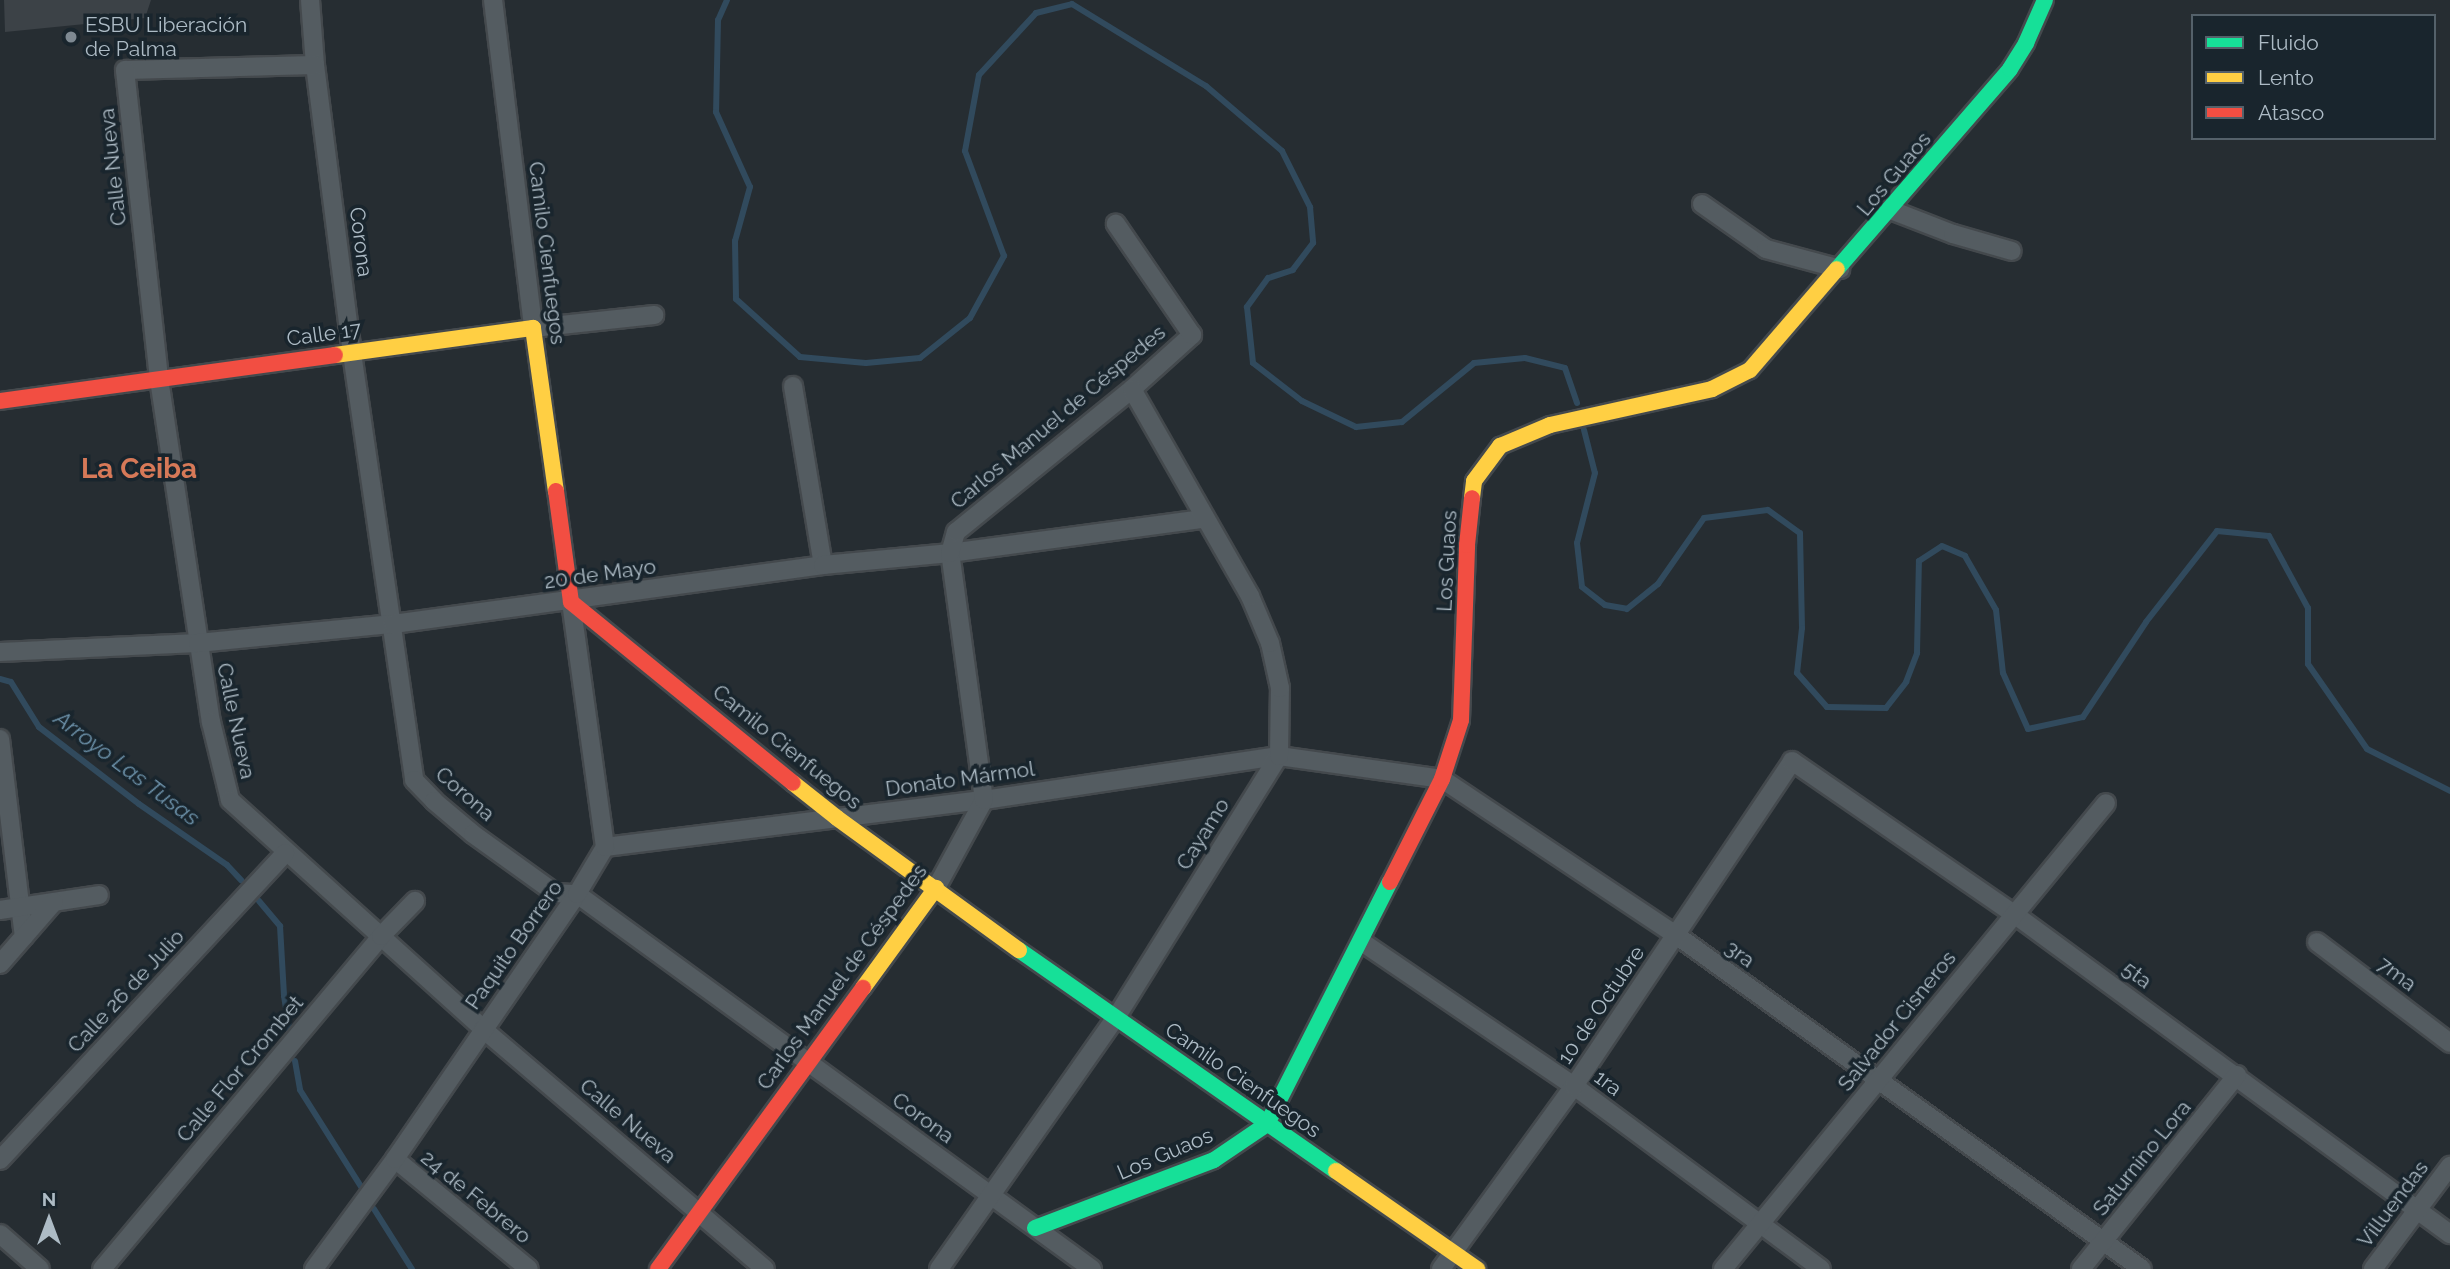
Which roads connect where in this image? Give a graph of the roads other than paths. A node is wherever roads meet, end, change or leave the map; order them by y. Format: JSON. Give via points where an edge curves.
{"nodes":[{"id":1,"x":310,"y":0,"type":"edge"},
{"id":2,"x":493,"y":0,"type":"edge"},
{"id":3,"x":2045,"y":0,"type":"edge"},
{"id":4,"x":315,"y":65,"type":"junction"},
{"id":5,"x":1702,"y":204,"type":"dead end"},
{"id":6,"x":1891,"y":210,"type":"junction"},
{"id":7,"x":1116,"y":224,"type":"dead end"},
{"id":8,"x":2012,"y":251,"type":"dead end"},
{"id":9,"x":1840,"y":269,"type":"junction"},
{"id":10,"x":654,"y":315,"type":"dead end"},
{"id":11,"x":533,"y":328,"type":"junction"},
{"id":12,"x":352,"y":353,"type":"junction"},
{"id":13,"x":159,"y":379,"type":"junction"},
{"id":14,"x":793,"y":386,"type":"dead end"},
{"id":15,"x":1132,"y":389,"type":"junction"},
{"id":16,"x":0,"y":401,"type":"edge"},
{"id":17,"x":1203,"y":519,"type":"junction"},
{"id":18,"x":950,"y":553,"type":"junction"},
{"id":19,"x":823,"y":565,"type":"junction"},
{"id":20,"x":571,"y":602,"type":"junction"},
{"id":21,"x":393,"y":624,"type":"junction"},
{"id":22,"x":198,"y":643,"type":"junction"},
{"id":23,"x":0,"y":652,"type":"edge"},
{"id":24,"x":0,"y":740,"type":"edge"},
{"id":25,"x":1279,"y":755,"type":"junction"},
{"id":26,"x":1792,"y":761,"type":"joint"},
{"id":27,"x":1442,"y":779,"type":"junction"},
{"id":28,"x":984,"y":800,"type":"junction"},
{"id":29,"x":2106,"y":803,"type":"dead end"},
{"id":30,"x":837,"y":818,"type":"junction"},
{"id":31,"x":605,"y":847,"type":"junction"},
{"id":32,"x":285,"y":853,"type":"junction"},
{"id":33,"x":936,"y":888,"type":"junction"},
{"id":34,"x":577,"y":894,"type":"junction"},
{"id":35,"x":99,"y":895,"type":"dead end"},
{"id":36,"x":415,"y":901,"type":"dead end"},
{"id":37,"x":54,"y":902,"type":"junction"},
{"id":38,"x":9,"y":909,"type":"edge"},
{"id":39,"x":2014,"y":914,"type":"junction"},
{"id":40,"x":1676,"y":935,"type":"junction"},
{"id":41,"x":381,"y":936,"type":"junction"},
{"id":42,"x":24,"y":937,"type":"junction"},
{"id":43,"x":1362,"y":942,"type":"junction"},
{"id":44,"x":2317,"y":942,"type":"dead end"},
{"id":45,"x":0,"y":964,"type":"edge"},
{"id":46,"x":1115,"y":1019,"type":"junction"},
{"id":47,"x":483,"y":1029,"type":"junction"},
{"id":48,"x":2450,"y":1043,"type":"edge"},
{"id":49,"x":809,"y":1063,"type":"junction"},
{"id":50,"x":2238,"y":1075,"type":"junction"},
{"id":51,"x":1878,"y":1081,"type":"junction"},
{"id":52,"x":1574,"y":1086,"type":"junction"},
{"id":53,"x":1267,"y":1124,"type":"junction"},
{"id":54,"x":395,"y":1159,"type":"junction"},
{"id":55,"x":0,"y":1160,"type":"edge"},
{"id":56,"x":2450,"y":1166,"type":"edge"},
{"id":57,"x":991,"y":1197,"type":"junction"},
{"id":58,"x":701,"y":1211,"type":"junction"},
{"id":59,"x":2418,"y":1211,"type":"junction"},
{"id":60,"x":1759,"y":1225,"type":"junction"},
{"id":61,"x":1035,"y":1228,"type":"junction"},
{"id":62,"x":0,"y":1234,"type":"edge"},
{"id":63,"x":2450,"y":1234,"type":"edge"},
{"id":64,"x":2104,"y":1241,"type":"junction"},
{"id":65,"x":1452,"y":1253,"type":"junction"},
{"id":66,"x":40,"y":1269,"type":"edge"},
{"id":67,"x":102,"y":1269,"type":"edge"},
{"id":68,"x":314,"y":1269,"type":"edge"},
{"id":69,"x":529,"y":1269,"type":"edge"},
{"id":70,"x":658,"y":1269,"type":"edge"},
{"id":71,"x":765,"y":1269,"type":"edge"},
{"id":72,"x":939,"y":1269,"type":"edge"},
{"id":73,"x":1092,"y":1269,"type":"edge"},
{"id":74,"x":1441,"y":1269,"type":"edge"},
{"id":75,"x":1476,"y":1269,"type":"edge"},
{"id":76,"x":1723,"y":1269,"type":"edge"},
{"id":77,"x":1821,"y":1269,"type":"edge"},
{"id":78,"x":2081,"y":1269,"type":"edge"},
{"id":79,"x":2142,"y":1269,"type":"edge"},
{"id":80,"x":2373,"y":1269,"type":"edge"}],
"edges":[{"from":1,"to":4,"type":"street","name":"Corona"},
{"from":2,"to":11,"type":"street","name":"Camilo Cienfuegos"},
{"from":3,"to":6,"type":"street","name":"Los Guaos","via":[[2010,69]]},
{"from":4,"to":12,"type":"street","name":"Corona"},
{"from":4,"to":13,"type":"street","name":"Calle Nueva","via":[[125,70]]},
{"from":5,"to":9,"type":"street","via":[[1766,249]]},
{"from":6,"to":8,"type":"street"},
{"from":6,"to":9,"type":"street","name":"Los Guaos"},
{"from":7,"to":15,"type":"street","name":"Carlos Manuel de Céspedes","via":[[1192,335]]},
{"from":9,"to":27,"type":"street","name":"Los Guaos","via":[[1750,370],[1712,389],[1550,425],[1500,446],[1474,481],[1466,545],[1461,720]]},
{"from":10,"to":11,"type":"street","name":"Calle 17"},
{"from":11,"to":12,"type":"street","name":"Calle 17"},
{"from":11,"to":20,"type":"street","name":"Camilo Cienfuegos"},
{"from":12,"to":13,"type":"street","name":"Calle 17"},
{"from":12,"to":21,"type":"street","name":"Corona"},
{"from":13,"to":16,"type":"street","name":"Calle 17"},
{"from":13,"to":22,"type":"street","name":"Calle Nueva"},
{"from":14,"to":19,"type":"street"},
{"from":15,"to":17,"type":"street"},
{"from":15,"to":18,"type":"street","name":"Carlos Manuel de Céspedes","via":[[956,532]]},
{"from":17,"to":18,"type":"street","name":"20 de Mayo"},
{"from":17,"to":25,"type":"street","via":[[1250,596],[1270,643],[1280,688]]},
{"from":18,"to":19,"type":"street","name":"20 de Mayo"},
{"from":18,"to":28,"type":"street"},
{"from":19,"to":20,"type":"street","name":"20 de Mayo"},
{"from":20,"to":21,"type":"street","name":"20 de Mayo"},
{"from":20,"to":30,"type":"street","name":"Camilo Cienfuegos"},
{"from":20,"to":31,"type":"street"},
{"from":21,"to":22,"type":"street","name":"20 de Mayo"},
{"from":21,"to":34,"type":"street","name":"Corona","via":[[414,780],[474,834],[555,893]]},
{"from":22,"to":23,"type":"street","name":"20 de Mayo"},
{"from":22,"to":32,"type":"street","name":"Calle Nueva","via":[[230,800]]},
{"from":24,"to":38,"type":"street"},
{"from":25,"to":27,"type":"street","name":"3ra"},
{"from":25,"to":28,"type":"street","name":"Donato Mármol"},
{"from":25,"to":46,"type":"street","name":"Cayamo"},
{"from":26,"to":39,"type":"street","name":"5ta"},
{"from":26,"to":40,"type":"street","name":"10 de Octubre"},
{"from":27,"to":40,"type":"street","name":"3ra"},
{"from":27,"to":43,"type":"street","name":"Los Guaos"},
{"from":28,"to":30,"type":"street","name":"Donato Mármol"},
{"from":28,"to":33,"type":"street","name":"Carlos Manuel de Céspedes"},
{"from":29,"to":39,"type":"street","name":"Salvador Cisneros"},
{"from":30,"to":31,"type":"street","name":"Donato Mármol"},
{"from":30,"to":33,"type":"street","name":"Camilo Cienfuegos"},
{"from":31,"to":34,"type":"street","name":"Paquito Borrero"},
{"from":32,"to":41,"type":"street","name":"Calle Nueva"},
{"from":32,"to":55,"type":"street","name":"Calle 26 de Julio"},
{"from":33,"to":46,"type":"street","name":"Camilo Cienfuegos"},
{"from":33,"to":49,"type":"street","name":"Carlos Manuel de Céspedes"},
{"from":34,"to":47,"type":"street","name":"Paquito Borrero"},
{"from":34,"to":49,"type":"street","name":"Corona"},
{"from":35,"to":37,"type":"street"},
{"from":36,"to":41,"type":"street","name":"Calle Flor Crombet"},
{"from":37,"to":38,"type":"street"},
{"from":37,"to":42,"type":"street"},
{"from":38,"to":42,"type":"street"},
{"from":39,"to":50,"type":"street","name":"5ta"},
{"from":39,"to":51,"type":"street","name":"Salvador Cisneros"},
{"from":40,"to":51,"type":"street","name":"3ra"},
{"from":40,"to":52,"type":"street","name":"10 de Octubre"},
{"from":41,"to":47,"type":"street","name":"Calle Nueva"},
{"from":41,"to":67,"type":"street","name":"Calle Flor Crombet"},
{"from":42,"to":45,"type":"street"},
{"from":43,"to":52,"type":"street","name":"1ra"},
{"from":43,"to":53,"type":"street","name":"Los Guaos"},
{"from":44,"to":48,"type":"street","name":"7ma"},
{"from":46,"to":53,"type":"street","name":"Camilo Cienfuegos"},
{"from":46,"to":57,"type":"street","name":"Cayamo"},
{"from":47,"to":54,"type":"street","name":"Paquito Borrero"},
{"from":47,"to":58,"type":"street","name":"Calle Nueva"},
{"from":49,"to":57,"type":"street","name":"Corona"},
{"from":49,"to":58,"type":"street","name":"Carlos Manuel de Céspedes"},
{"from":50,"to":59,"type":"street","name":"5ta"},
{"from":50,"to":64,"type":"street","name":"Saturnino Lora"},
{"from":51,"to":60,"type":"street","name":"Salvador Cisneros"},
{"from":51,"to":64,"type":"street","name":"3ra"},
{"from":52,"to":60,"type":"street","name":"1ra"},
{"from":52,"to":65,"type":"street","name":"10 de Octubre"},
{"from":53,"to":61,"type":"street","name":"Los Guaos","via":[[1214,1160]]},
{"from":53,"to":65,"type":"street","name":"Camilo Cienfuegos"},
{"from":54,"to":68,"type":"street","name":"Paquito Borrero"},
{"from":54,"to":69,"type":"street","name":"24 de Febrero"},
{"from":56,"to":59,"type":"street","name":"Villuendas"},
{"from":57,"to":61,"type":"street","name":"Corona"},
{"from":57,"to":72,"type":"street","name":"Cayamo"},
{"from":58,"to":70,"type":"street","name":"Carlos Manuel de Céspedes"},
{"from":58,"to":71,"type":"street","name":"Calle Nueva"},
{"from":59,"to":63,"type":"street","name":"5ta"},
{"from":59,"to":80,"type":"street","name":"Villuendas"},
{"from":60,"to":76,"type":"street","name":"Salvador Cisneros"},
{"from":60,"to":77,"type":"street","name":"1ra"},
{"from":61,"to":73,"type":"street","name":"Corona"},
{"from":62,"to":66,"type":"street"},
{"from":64,"to":78,"type":"street","name":"Saturnino Lora"},
{"from":64,"to":79,"type":"street","name":"3ra"},
{"from":65,"to":74,"type":"street","name":"10 de Octubre"},
{"from":65,"to":75,"type":"street","name":"Camilo Cienfuegos"}]}
